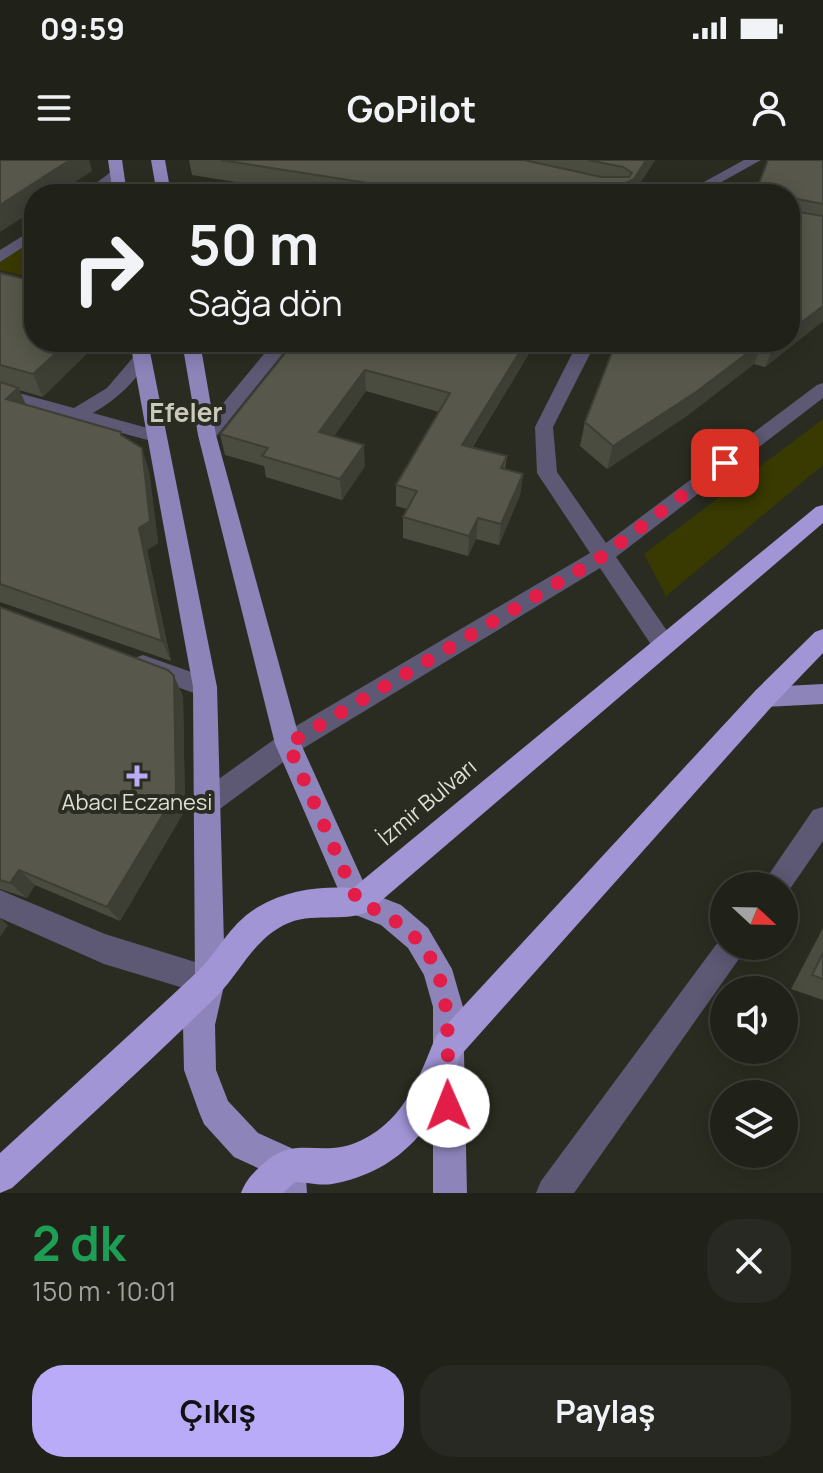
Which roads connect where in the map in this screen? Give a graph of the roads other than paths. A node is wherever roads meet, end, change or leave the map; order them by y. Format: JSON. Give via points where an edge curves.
{"nodes":[{"id":1,"x":158,"y":160,"type":"edge"},
{"id":2,"x":754,"y":160,"type":"edge"},
{"id":3,"x":116,"y":167,"type":"edge"},
{"id":4,"x":99,"y":184,"type":"edge"},
{"id":5,"x":163,"y":184,"type":"edge"},
{"id":6,"x":708,"y":184,"type":"edge"},
{"id":7,"x":24,"y":240,"type":"edge"},
{"id":8,"x":0,"y":257,"type":"edge"},
{"id":9,"x":139,"y":352,"type":"edge"},
{"id":10,"x":140,"y":352,"type":"edge"},
{"id":11,"x":193,"y":352,"type":"edge"},
{"id":12,"x":275,"y":352,"type":"edge"},
{"id":13,"x":582,"y":352,"type":"edge"},
{"id":14,"x":823,"y":389,"type":"edge"},
{"id":15,"x":0,"y":394,"type":"edge"},
{"id":16,"x":75,"y":415,"type":"junction"},
{"id":17,"x":207,"y":435,"type":"junction"},
{"id":18,"x":155,"y":436,"type":"junction"},
{"id":19,"x":823,"y":512,"type":"edge"},
{"id":20,"x":603,"y":556,"type":"junction"},
{"id":21,"x":823,"y":638,"type":"edge"},
{"id":22,"x":664,"y":645,"type":"junction"},
{"id":23,"x":117,"y":655,"type":"edge"},
{"id":24,"x":205,"y":687,"type":"junction"},
{"id":25,"x":823,"y":694,"type":"edge"},
{"id":26,"x":765,"y":697,"type":"junction"},
{"id":27,"x":288,"y":744,"type":"junction"},
{"id":28,"x":208,"y":802,"type":"junction"},
{"id":29,"x":823,"y":819,"type":"edge"},
{"id":30,"x":785,"y":872,"type":"edge"},
{"id":31,"x":358,"y":902,"type":"junction"},
{"id":32,"x":0,"y":904,"type":"edge"},
{"id":33,"x":721,"y":960,"type":"edge"},
{"id":34,"x":210,"y":981,"type":"junction"},
{"id":35,"x":447,"y":1047,"type":"junction"},
{"id":36,"x":0,"y":1176,"type":"edge"},
{"id":37,"x":289,"y":1179,"type":"edge"},
{"id":38,"x":258,"y":1193,"type":"edge"},
{"id":39,"x":450,"y":1193,"type":"edge"},
{"id":40,"x":553,"y":1193,"type":"edge"}],
"edges":[{"from":1,"to":5,"type":"main road"},
{"from":2,"to":6,"type":"street"},
{"from":3,"to":4,"type":"street"},
{"from":7,"to":8,"type":"street"},
{"from":9,"to":16,"type":"street","via":[[126,382],[108,399]]},
{"from":10,"to":18,"type":"main road"},
{"from":11,"to":17,"type":"main road"},
{"from":12,"to":17,"type":"street"},
{"from":13,"to":20,"type":"street","via":[[544,427],[547,473]]},
{"from":14,"to":20,"type":"street"},
{"from":15,"to":16,"type":"street"},
{"from":16,"to":18,"type":"street"},
{"from":17,"to":27,"type":"main road"},
{"from":18,"to":24,"type":"main road"},
{"from":19,"to":22,"type":"highway","name":"İzmir Bulvarı"},
{"from":20,"to":22,"type":"street"},
{"from":20,"to":27,"type":"street"},
{"from":21,"to":26,"type":"highway"},
{"from":22,"to":31,"type":"highway","name":"İzmir Bulvarı"},
{"from":23,"to":24,"type":"street"},
{"from":24,"to":28,"type":"main road"},
{"from":25,"to":26,"type":"main road"},
{"from":26,"to":35,"type":"highway"},
{"from":27,"to":28,"type":"street"},
{"from":27,"to":31,"type":"main road"},
{"from":28,"to":34,"type":"main road"},
{"from":29,"to":30,"type":"street"},
{"from":31,"to":34,"type":"highway","via":[[324,899],[290,905],[258,922],[231,948]]},
{"from":31,"to":35,"type":"main road","via":[[391,915],[418,938],[437,969],[448,1007]]},
{"from":32,"to":34,"type":"street","via":[[104,949]]},
{"from":33,"to":40,"type":"street"},
{"from":34,"to":36,"type":"highway"},
{"from":34,"to":37,"type":"main road","via":[[199,1025],[200,1070],[216,1112],[246,1145]]},
{"from":35,"to":37,"type":"highway","via":[[433,1090],[408,1126],[372,1154]]},
{"from":35,"to":39,"type":"main road"},
{"from":37,"to":38,"type":"highway"}]}
